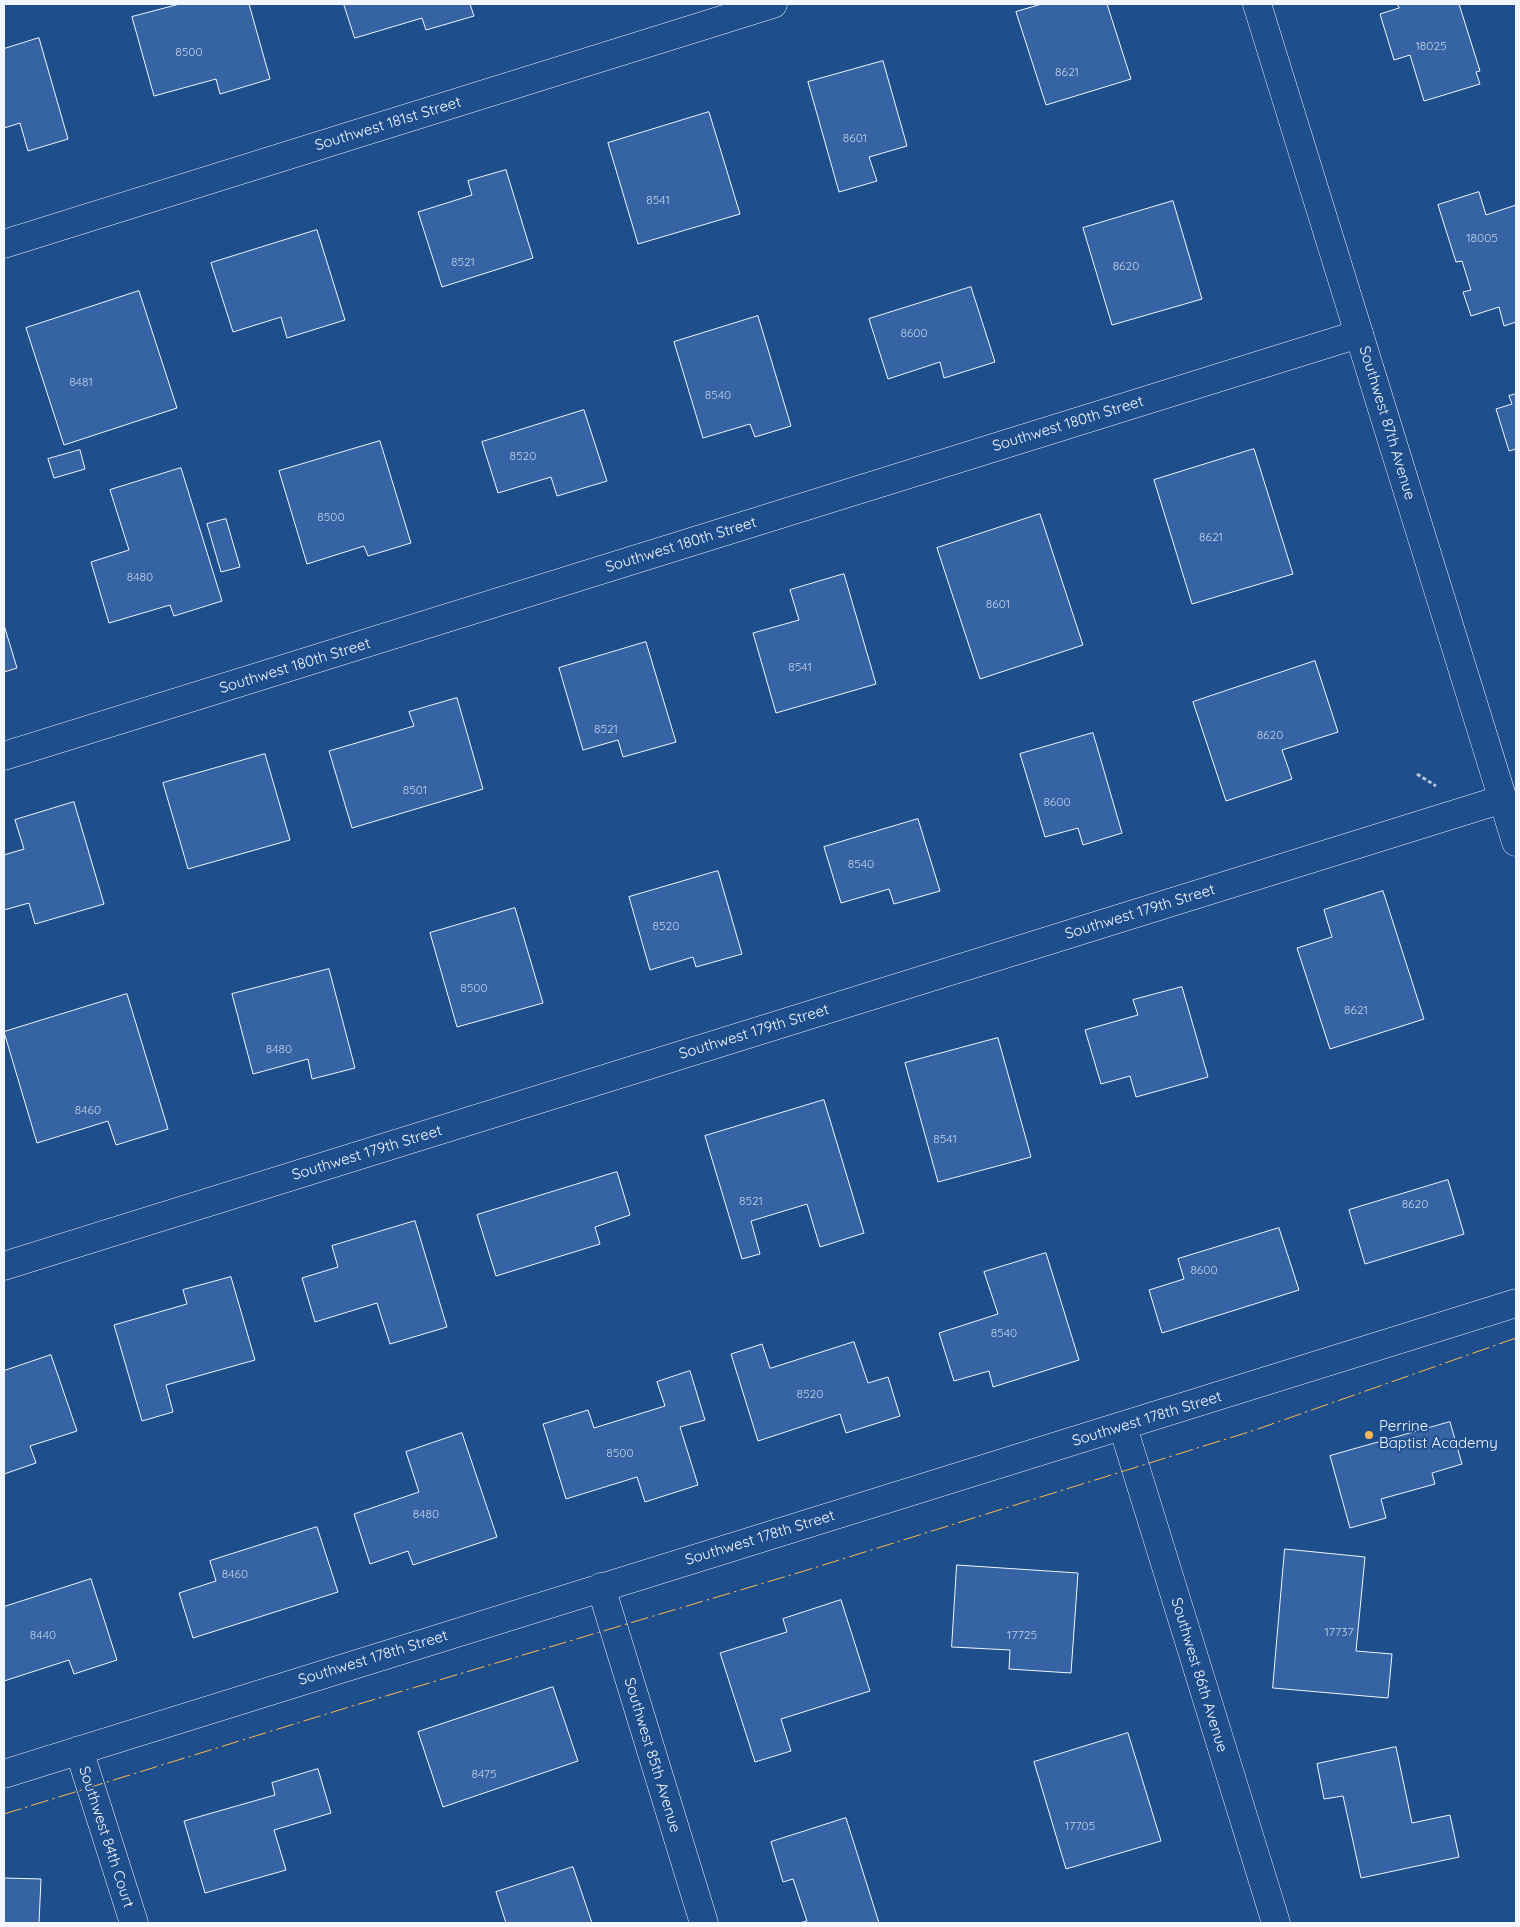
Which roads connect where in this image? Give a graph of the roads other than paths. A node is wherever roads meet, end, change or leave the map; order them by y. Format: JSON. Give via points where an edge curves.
{"nodes":[{"id":1,"x":773,"y":4,"type":"edge"},
{"id":2,"x":1258,"y":4,"type":"edge"},
{"id":3,"x":4,"y":244,"type":"edge"},
{"id":4,"x":1359,"y":334,"type":"junction"},
{"id":5,"x":4,"y":756,"type":"edge"},
{"id":6,"x":1503,"y":799,"type":"junction"},
{"id":7,"x":1516,"y":842,"type":"edge"},
{"id":8,"x":4,"y":1266,"type":"edge"},
{"id":9,"x":1516,"y":1303,"type":"edge"},
{"id":10,"x":1123,"y":1427,"type":"junction"},
{"id":11,"x":600,"y":1588,"type":"junction"},
{"id":12,"x":79,"y":1750,"type":"junction"},
{"id":13,"x":4,"y":1774,"type":"edge"},
{"id":14,"x":134,"y":1923,"type":"edge"},
{"id":15,"x":704,"y":1923,"type":"edge"},
{"id":16,"x":1276,"y":1923,"type":"edge"}],
"edges":[{"from":1,"to":3,"type":"street","name":"Southwest 181st Street"},
{"from":2,"to":4,"type":"street","name":"Southwest 87th Avenue"},
{"from":4,"to":5,"type":"street","name":"Southwest 180th Street"},
{"from":4,"to":6,"type":"street","name":"Southwest 87th Avenue"},
{"from":6,"to":7,"type":"street","name":"Southwest 87th Avenue"},
{"from":6,"to":8,"type":"street","name":"Southwest 179th Street"},
{"from":9,"to":10,"type":"street","name":"Southwest 178th Street"},
{"from":10,"to":11,"type":"street","name":"Southwest 178th Street"},
{"from":10,"to":16,"type":"street","name":"Southwest 86th Avenue"},
{"from":11,"to":12,"type":"street","name":"Southwest 178th Street"},
{"from":11,"to":15,"type":"street","name":"Southwest 85th Avenue"},
{"from":12,"to":13,"type":"street","name":"Southwest 178th Street"},
{"from":12,"to":14,"type":"street","name":"Southwest 84th Court"}]}
